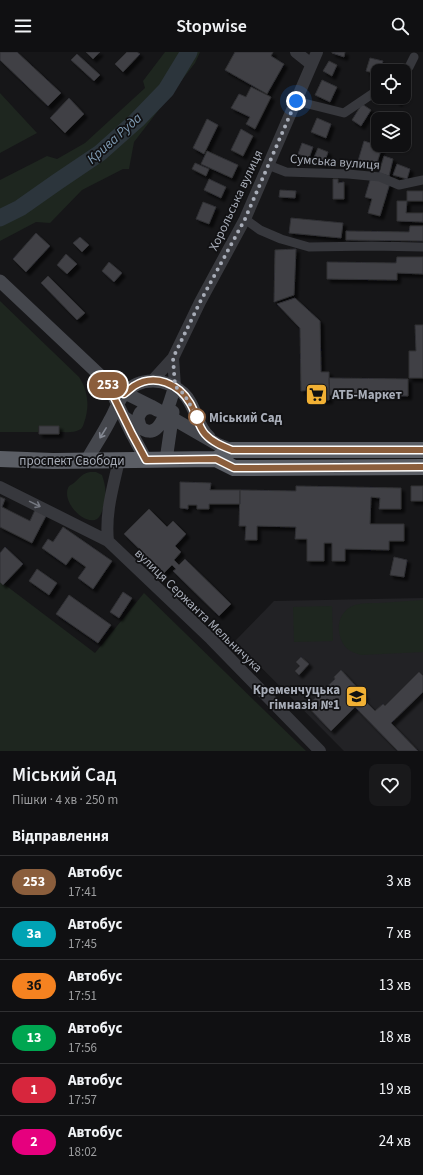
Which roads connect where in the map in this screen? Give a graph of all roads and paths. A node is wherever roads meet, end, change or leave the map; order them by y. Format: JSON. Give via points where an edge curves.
{"nodes":[{"id":1,"x":296,"y":52,"type":"edge"},
{"id":2,"x":317,"y":52,"type":"edge"},
{"id":3,"x":414,"y":57,"type":"dead end"},
{"id":4,"x":312,"y":64,"type":"junction"},
{"id":5,"x":410,"y":64,"type":"edge"},
{"id":6,"x":371,"y":95,"type":"edge"},
{"id":7,"x":296,"y":101,"type":"junction"},
{"id":8,"x":268,"y":165,"type":"junction"},
{"id":9,"x":423,"y":180,"type":"edge"},
{"id":10,"x":245,"y":219,"type":"junction"},
{"id":11,"x":423,"y":247,"type":"edge"},
{"id":12,"x":0,"y":281,"type":"edge"},
{"id":13,"x":173,"y":358,"type":"junction"},
{"id":14,"x":153,"y":380,"type":"junction"},
{"id":15,"x":175,"y":386,"type":"junction"},
{"id":16,"x":122,"y":405,"type":"junction"},
{"id":17,"x":164,"y":417,"type":"junction"},
{"id":18,"x":140,"y":426,"type":"junction"},
{"id":19,"x":215,"y":442,"type":"junction"},
{"id":20,"x":232,"y":450,"type":"junction"},
{"id":21,"x":423,"y":450,"type":"edge"},
{"id":22,"x":0,"y":459,"type":"edge"},
{"id":23,"x":216,"y":459,"type":"junction"},
{"id":24,"x":87,"y":460,"type":"junction"},
{"id":25,"x":119,"y":460,"type":"junction"},
{"id":26,"x":146,"y":460,"type":"junction"},
{"id":27,"x":166,"y":460,"type":"junction"},
{"id":28,"x":423,"y":467,"type":"edge"},
{"id":29,"x":0,"y":487,"type":"edge"},
{"id":30,"x":108,"y":541,"type":"junction"},
{"id":31,"x":320,"y":751,"type":"edge"}],
"edges":[{"from":1,"to":4,"type":"street"},
{"from":2,"to":4,"type":"street","name":"Хорольська вулиця"},
{"from":3,"to":5,"type":"street"},
{"from":4,"to":7,"type":"street","name":"Хорольська вулиця"},
{"from":6,"to":7,"type":"street","via":[[344,113]]},
{"from":7,"to":8,"type":"street","name":"Хорольська вулиця"},
{"from":8,"to":9,"type":"street","name":"Сумська вулиця","via":[[286,172],[380,177],[399,185]]},
{"from":8,"to":10,"type":"street","name":"Хорольська вулиця"},
{"from":10,"to":11,"type":"street","via":[[260,230],[309,247]]},
{"from":10,"to":13,"type":"street","name":"Хорольська вулиця"},
{"from":12,"to":16,"type":"main road","via":[[106,381]]},
{"from":13,"to":14,"type":"street"},
{"from":13,"to":15,"type":"street"},
{"from":14,"to":15,"type":"main road"},
{"from":14,"to":16,"type":"main road","via":[[135,385]]},
{"from":15,"to":17,"type":"main road"},
{"from":15,"to":19,"type":"main road","via":[[191,404],[205,434]]},
{"from":16,"to":17,"type":"main road"},
{"from":16,"to":18,"type":"main road"},
{"from":16,"to":24,"type":"main road","one_way":true},
{"from":16,"to":26,"type":"main road"},
{"from":17,"to":18,"type":"main road","via":[[156,429],[143,430]]},
{"from":17,"to":18,"type":"main road","via":[[148,408],[141,411],[138,419]]},
{"from":17,"to":19,"type":"main road"},
{"from":17,"to":27,"type":"main road"},
{"from":19,"to":20,"type":"main road"},
{"from":20,"to":21,"type":"highway","name":"проспект Свободи"},
{"from":20,"to":23,"type":"highway","name":"проспект Свободи"},
{"from":22,"to":24,"type":"highway","name":"проспект Свободи"},
{"from":23,"to":27,"type":"highway","name":"проспект Свободи"},
{"from":23,"to":28,"type":"highway","name":"проспект Свободи","via":[[234,468]]},
{"from":24,"to":25,"type":"highway","name":"проспект Свободи"},
{"from":25,"to":26,"type":"highway","name":"проспект Свободи"},
{"from":25,"to":30,"type":"street","via":[[108,513]]},
{"from":26,"to":27,"type":"highway","name":"проспект Свободи"},
{"from":29,"to":30,"type":"street","name":"вулиця Сержанта Мельничука","one_way":true},
{"from":30,"to":31,"type":"street","name":"вулиця Сержанта Мельничука","via":[[211,639]]}]}
